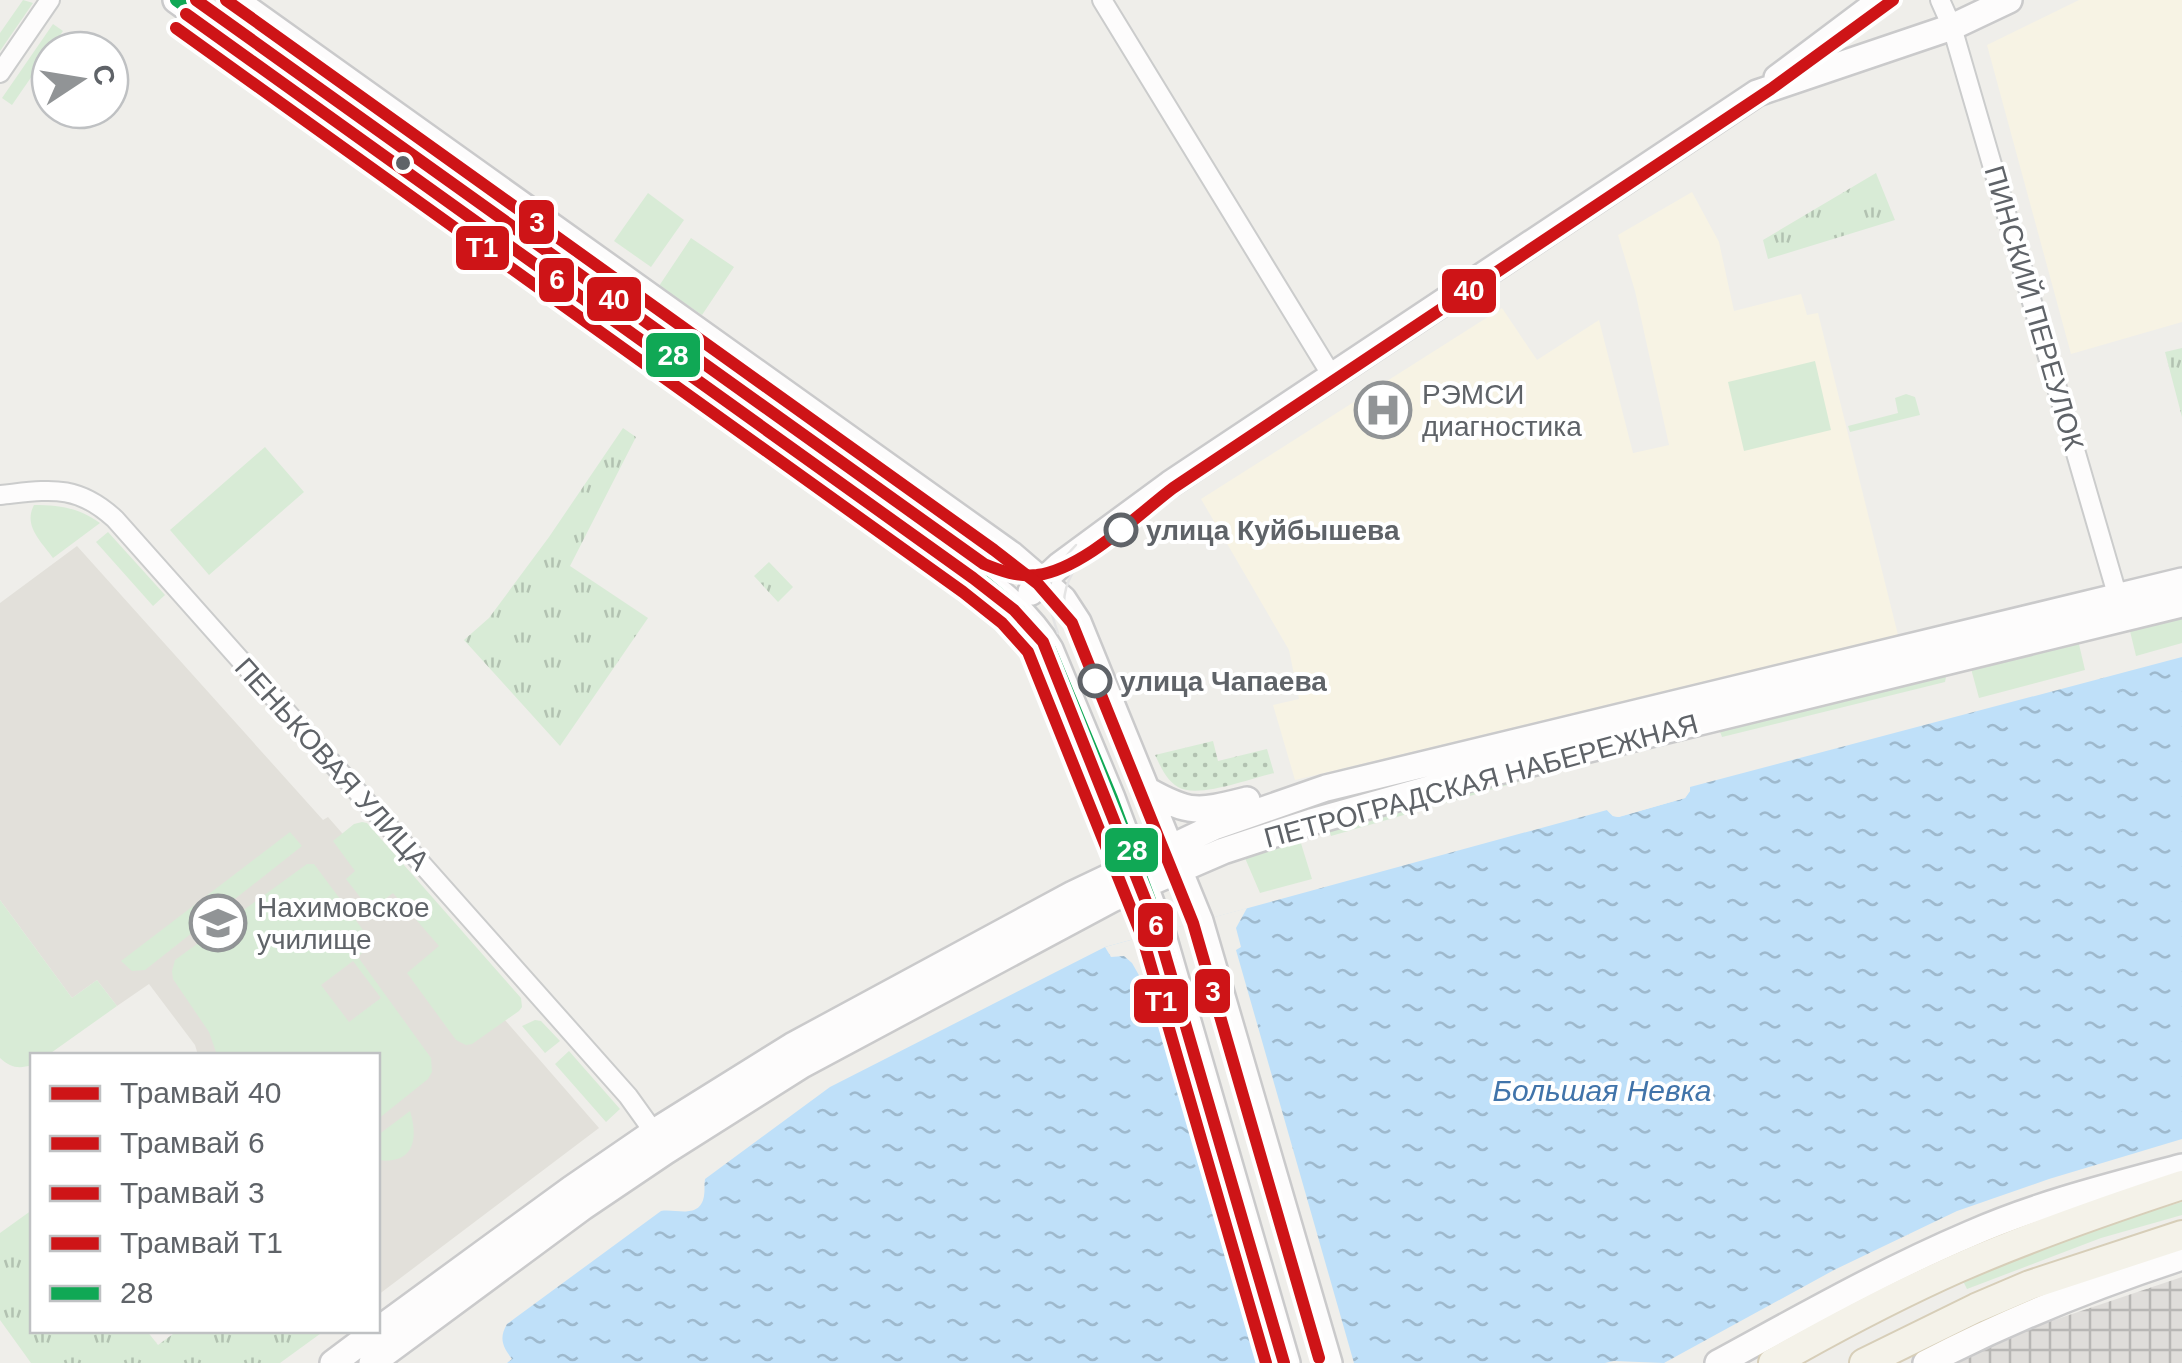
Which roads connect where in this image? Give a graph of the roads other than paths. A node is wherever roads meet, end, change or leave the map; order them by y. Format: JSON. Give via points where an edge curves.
{"nodes":[{"id":1,"x":50,"y":0,"type":"edge"},
{"id":2,"x":176,"y":0,"type":"edge"},
{"id":3,"x":235,"y":0,"type":"edge"},
{"id":4,"x":1102,"y":0,"type":"edge"},
{"id":5,"x":1881,"y":0,"type":"edge"},
{"id":6,"x":1940,"y":0,"type":"edge"},
{"id":7,"x":2009,"y":0,"type":"edge"},
{"id":8,"x":1952,"y":26,"type":"junction"},
{"id":9,"x":0,"y":73,"type":"edge"},
{"id":10,"x":1758,"y":93,"type":"junction"},
{"id":11,"x":1332,"y":376,"type":"junction"},
{"id":12,"x":0,"y":495,"type":"edge"},
{"id":13,"x":1044,"y":580,"type":"junction"},
{"id":14,"x":2182,"y":581,"type":"edge"},
{"id":15,"x":2182,"y":604,"type":"edge"},
{"id":16,"x":1016,"y":606,"type":"junction"},
{"id":17,"x":2121,"y":607,"type":"junction"},
{"id":18,"x":1147,"y":790,"type":"junction"},
{"id":19,"x":1269,"y":806,"type":"junction"},
{"id":20,"x":1176,"y":859,"type":"junction"},
{"id":21,"x":1142,"y":874,"type":"junction"},
{"id":22,"x":660,"y":1141,"type":"junction"},
{"id":23,"x":2182,"y":1167,"type":"edge"},
{"id":24,"x":2182,"y":1185,"type":"edge"},
{"id":25,"x":2182,"y":1235,"type":"edge"},
{"id":26,"x":2182,"y":1257,"type":"edge"},
{"id":27,"x":380,"y":1328,"type":"edge"},
{"id":28,"x":373,"y":1333,"type":"edge"},
{"id":29,"x":334,"y":1363,"type":"edge"},
{"id":30,"x":372,"y":1363,"type":"edge"},
{"id":31,"x":1287,"y":1363,"type":"edge"},
{"id":32,"x":1329,"y":1363,"type":"edge"},
{"id":33,"x":1718,"y":1363,"type":"edge"},
{"id":34,"x":1773,"y":1363,"type":"edge"},
{"id":35,"x":1864,"y":1363,"type":"edge"},
{"id":36,"x":1926,"y":1363,"type":"edge"}],
"edges":[{"from":1,"to":9,"type":"street"},
{"from":2,"to":16,"type":"main road"},
{"from":3,"to":13,"type":"main road"},
{"from":4,"to":11,"type":"street"},
{"from":5,"to":10,"type":"main road"},
{"from":6,"to":8,"type":"street","name":"ПИНСКИЙ ПЕРЕУЛОК"},
{"from":7,"to":8,"type":"main road"},
{"from":8,"to":10,"type":"main road"},
{"from":8,"to":17,"type":"street","name":"ПИНСКИЙ ПЕРЕУЛОК"},
{"from":10,"to":11,"type":"main road"},
{"from":11,"to":13,"type":"main road","via":[[1161,490]]},
{"from":12,"to":22,"type":"street","name":"ПЕНЬКОВАЯ УЛИЦА","via":[[77,494],[115,518],[628,1096]]},
{"from":13,"to":16,"type":"main road"},
{"from":13,"to":18,"type":"main road","via":[[1078,622]]},
{"from":14,"to":17,"type":"main road","name":"ПЕТРОГРАДСКАЯ НАБЕРЕЖНАЯ"},
{"from":15,"to":17,"type":"main road","name":"ПЕТРОГРАДСКАЯ НАБЕРЕЖНАЯ"},
{"from":16,"to":21,"type":"main road","via":[[1050,649]]},
{"from":17,"to":19,"type":"main road","name":"ПЕТРОГРАДСКАЯ НАБЕРЕЖНАЯ"},
{"from":17,"to":20,"type":"main road","name":"ПЕТРОГРАДСКАЯ НАБЕРЕЖНАЯ"},
{"from":18,"to":19,"type":"main road","via":[[1193,811],[1254,798]]},
{"from":18,"to":20,"type":"main road"},
{"from":19,"to":20,"type":"main road","name":"ПЕТРОГРАДСКАЯ НАБЕРЕЖНАЯ","via":[[1214,827]]},
{"from":20,"to":21,"type":"main road","name":"ПЕТРОГРАДСКАЯ НАБЕРЕЖНАЯ"},
{"from":20,"to":32,"type":"main road"},
{"from":21,"to":22,"type":"main road","name":"ПЕТРОГРАДСКАЯ НАБЕРЕЖНАЯ","via":[[1112,898]]},
{"from":21,"to":31,"type":"main road"},
{"from":22,"to":27,"type":"main road","name":"ПЕТРОГРАДСКАЯ НАБЕРЕЖНАЯ","via":[[571,1188]]},
{"from":22,"to":30,"type":"main road","name":"ПЕТРОГРАДСКАЯ НАБЕРЕЖНАЯ"},
{"from":23,"to":33,"type":"main road","via":[[1972,1233]]},
{"from":24,"to":34,"type":"main road","via":[[1957,1268]]},
{"from":25,"to":35,"type":"main road","via":[[2030,1285]]},
{"from":26,"to":36,"type":"main road","via":[[2039,1308]]},
{"from":28,"to":29,"type":"main road","name":"ПЕТРОГРАДСКАЯ НАБЕРЕЖНАЯ"}]}
